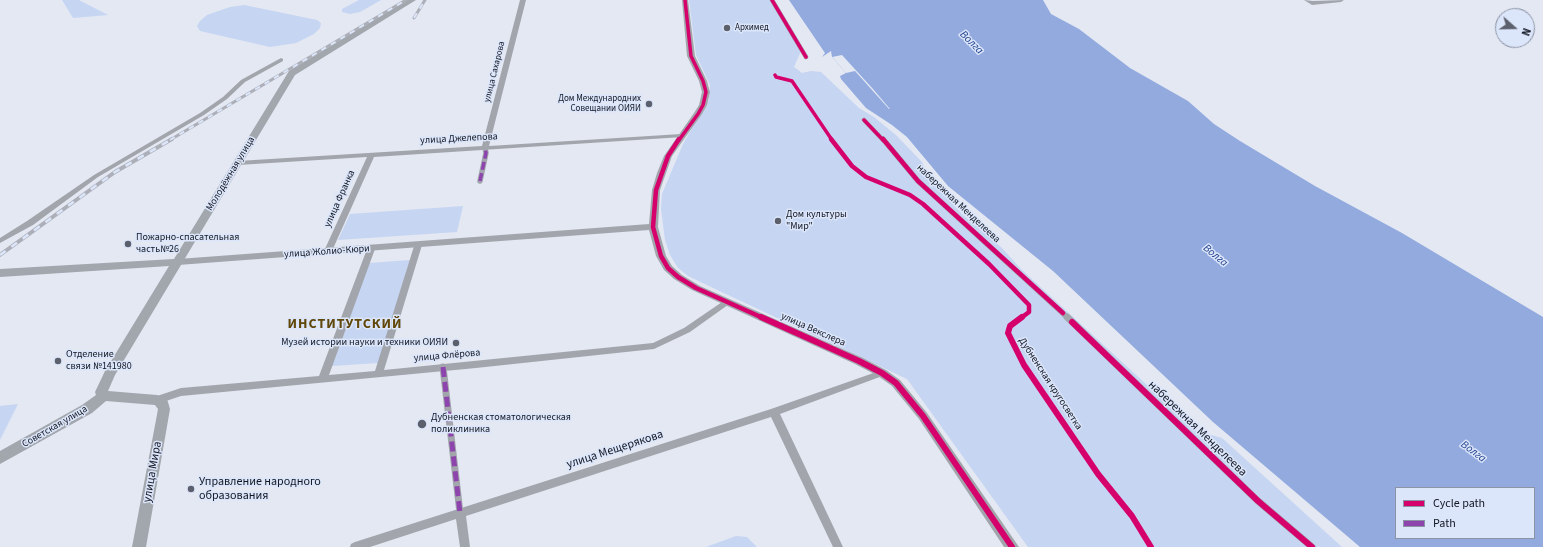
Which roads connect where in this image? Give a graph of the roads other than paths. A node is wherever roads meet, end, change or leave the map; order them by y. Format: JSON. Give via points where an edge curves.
{"nodes":[{"id":1,"x":412,"y":0,"type":"edge"},
{"id":2,"x":523,"y":0,"type":"edge"},
{"id":3,"x":685,"y":0,"type":"edge"},
{"id":4,"x":772,"y":0,"type":"edge"},
{"id":5,"x":1307,"y":0,"type":"edge"},
{"id":6,"x":1341,"y":0,"type":"edge"},
{"id":7,"x":806,"y":57,"type":"dead end"},
{"id":8,"x":281,"y":60,"type":"dead end"},
{"id":9,"x":864,"y":120,"type":"dead end"},
{"id":10,"x":681,"y":136,"type":"junction"},
{"id":11,"x":485,"y":148,"type":"junction"},
{"id":12,"x":371,"y":155,"type":"junction"},
{"id":13,"x":238,"y":163,"type":"junction"},
{"id":14,"x":480,"y":181,"type":"dead end"},
{"id":15,"x":653,"y":227,"type":"junction"},
{"id":16,"x":0,"y":241,"type":"edge"},
{"id":17,"x":418,"y":245,"type":"junction"},
{"id":18,"x":371,"y":249,"type":"junction"},
{"id":19,"x":328,"y":252,"type":"junction"},
{"id":20,"x":178,"y":262,"type":"junction"},
{"id":21,"x":0,"y":273,"type":"edge"},
{"id":22,"x":728,"y":302,"type":"junction"},
{"id":23,"x":444,"y":367,"type":"junction"},
{"id":24,"x":378,"y":373,"type":"junction"},
{"id":25,"x":882,"y":373,"type":"junction"},
{"id":26,"x":323,"y":378,"type":"junction"},
{"id":27,"x":104,"y":396,"type":"junction"},
{"id":28,"x":157,"y":400,"type":"junction"},
{"id":29,"x":774,"y":412,"type":"junction"},
{"id":30,"x":1,"y":457,"type":"edge"},
{"id":31,"x":460,"y":513,"type":"junction"},
{"id":32,"x":139,"y":547,"type":"edge"},
{"id":33,"x":355,"y":547,"type":"edge"},
{"id":34,"x":465,"y":547,"type":"edge"},
{"id":35,"x":838,"y":547,"type":"edge"},
{"id":36,"x":1012,"y":547,"type":"edge"},
{"id":37,"x":1312,"y":547,"type":"edge"}],
"edges":[{"from":1,"to":13,"type":"main road","name":"Молодёжная улица","via":[[292,73]]},
{"from":2,"to":11,"type":"street","name":"улица Сахарова"},
{"from":3,"to":10,"type":"street","name":"улица Векслера","via":[[691,56],[706,92],[698,114]]},
{"from":4,"to":7,"type":"street"},
{"from":5,"to":6,"type":"street","via":[[1312,3]]},
{"from":8,"to":16,"type":"street","via":[[243,81],[202,114],[96,176]]},
{"from":9,"to":37,"type":"street","name":"набережная Менделеева","via":[[924,186],[1063,313],[1258,501]]},
{"from":10,"to":11,"type":"street","name":"улица Джелепова"},
{"from":10,"to":15,"type":"street","name":"улица Векслера","via":[[661,173],[654,206]]},
{"from":11,"to":12,"type":"street","name":"улица Джелепова"},
{"from":11,"to":14,"type":"street"},
{"from":12,"to":13,"type":"street","name":"улица Джелепова"},
{"from":12,"to":19,"type":"street","name":"улица Франка"},
{"from":13,"to":20,"type":"main road","name":"Молодёжная улица"},
{"from":15,"to":17,"type":"street","name":"улица Жолио-Кюри"},
{"from":15,"to":22,"type":"street","name":"улица Векслера","via":[[661,256],[668,268],[696,288]]},
{"from":17,"to":18,"type":"street","name":"улица Жолио-Кюри"},
{"from":17,"to":24,"type":"street"},
{"from":18,"to":19,"type":"street","name":"улица Жолио-Кюри"},
{"from":18,"to":26,"type":"street"},
{"from":19,"to":20,"type":"street","name":"улица Жолио-Кюри"},
{"from":20,"to":21,"type":"main road","name":"улица Жолио-Кюри"},
{"from":20,"to":27,"type":"main road","name":"Молодёжная улица","via":[[109,374],[101,392]]},
{"from":22,"to":23,"type":"street","name":"улица Флёрова","via":[[687,330],[654,346]]},
{"from":22,"to":25,"type":"street","name":"улица Векслера"},
{"from":23,"to":24,"type":"street","name":"улица Флёрова"},
{"from":23,"to":31,"type":"street"},
{"from":24,"to":26,"type":"street","name":"улица Флёрова"},
{"from":25,"to":29,"type":"street","name":"улица Мещерякова"},
{"from":25,"to":36,"type":"street","name":"улица Векслера","via":[[896,383],[919,410]]},
{"from":26,"to":28,"type":"street","name":"улица Флёрова","via":[[181,392]]},
{"from":27,"to":28,"type":"main road"},
{"from":27,"to":30,"type":"main road","name":"Советская улица","via":[[87,409]]},
{"from":28,"to":32,"type":"main road","name":"улица Мира","via":[[162,403],[164,409],[163,420]]},
{"from":29,"to":31,"type":"street","name":"улица Мещерякова"},
{"from":29,"to":35,"type":"street"},
{"from":31,"to":33,"type":"street","name":"улица Мещерякова"},
{"from":31,"to":34,"type":"street"}]}
